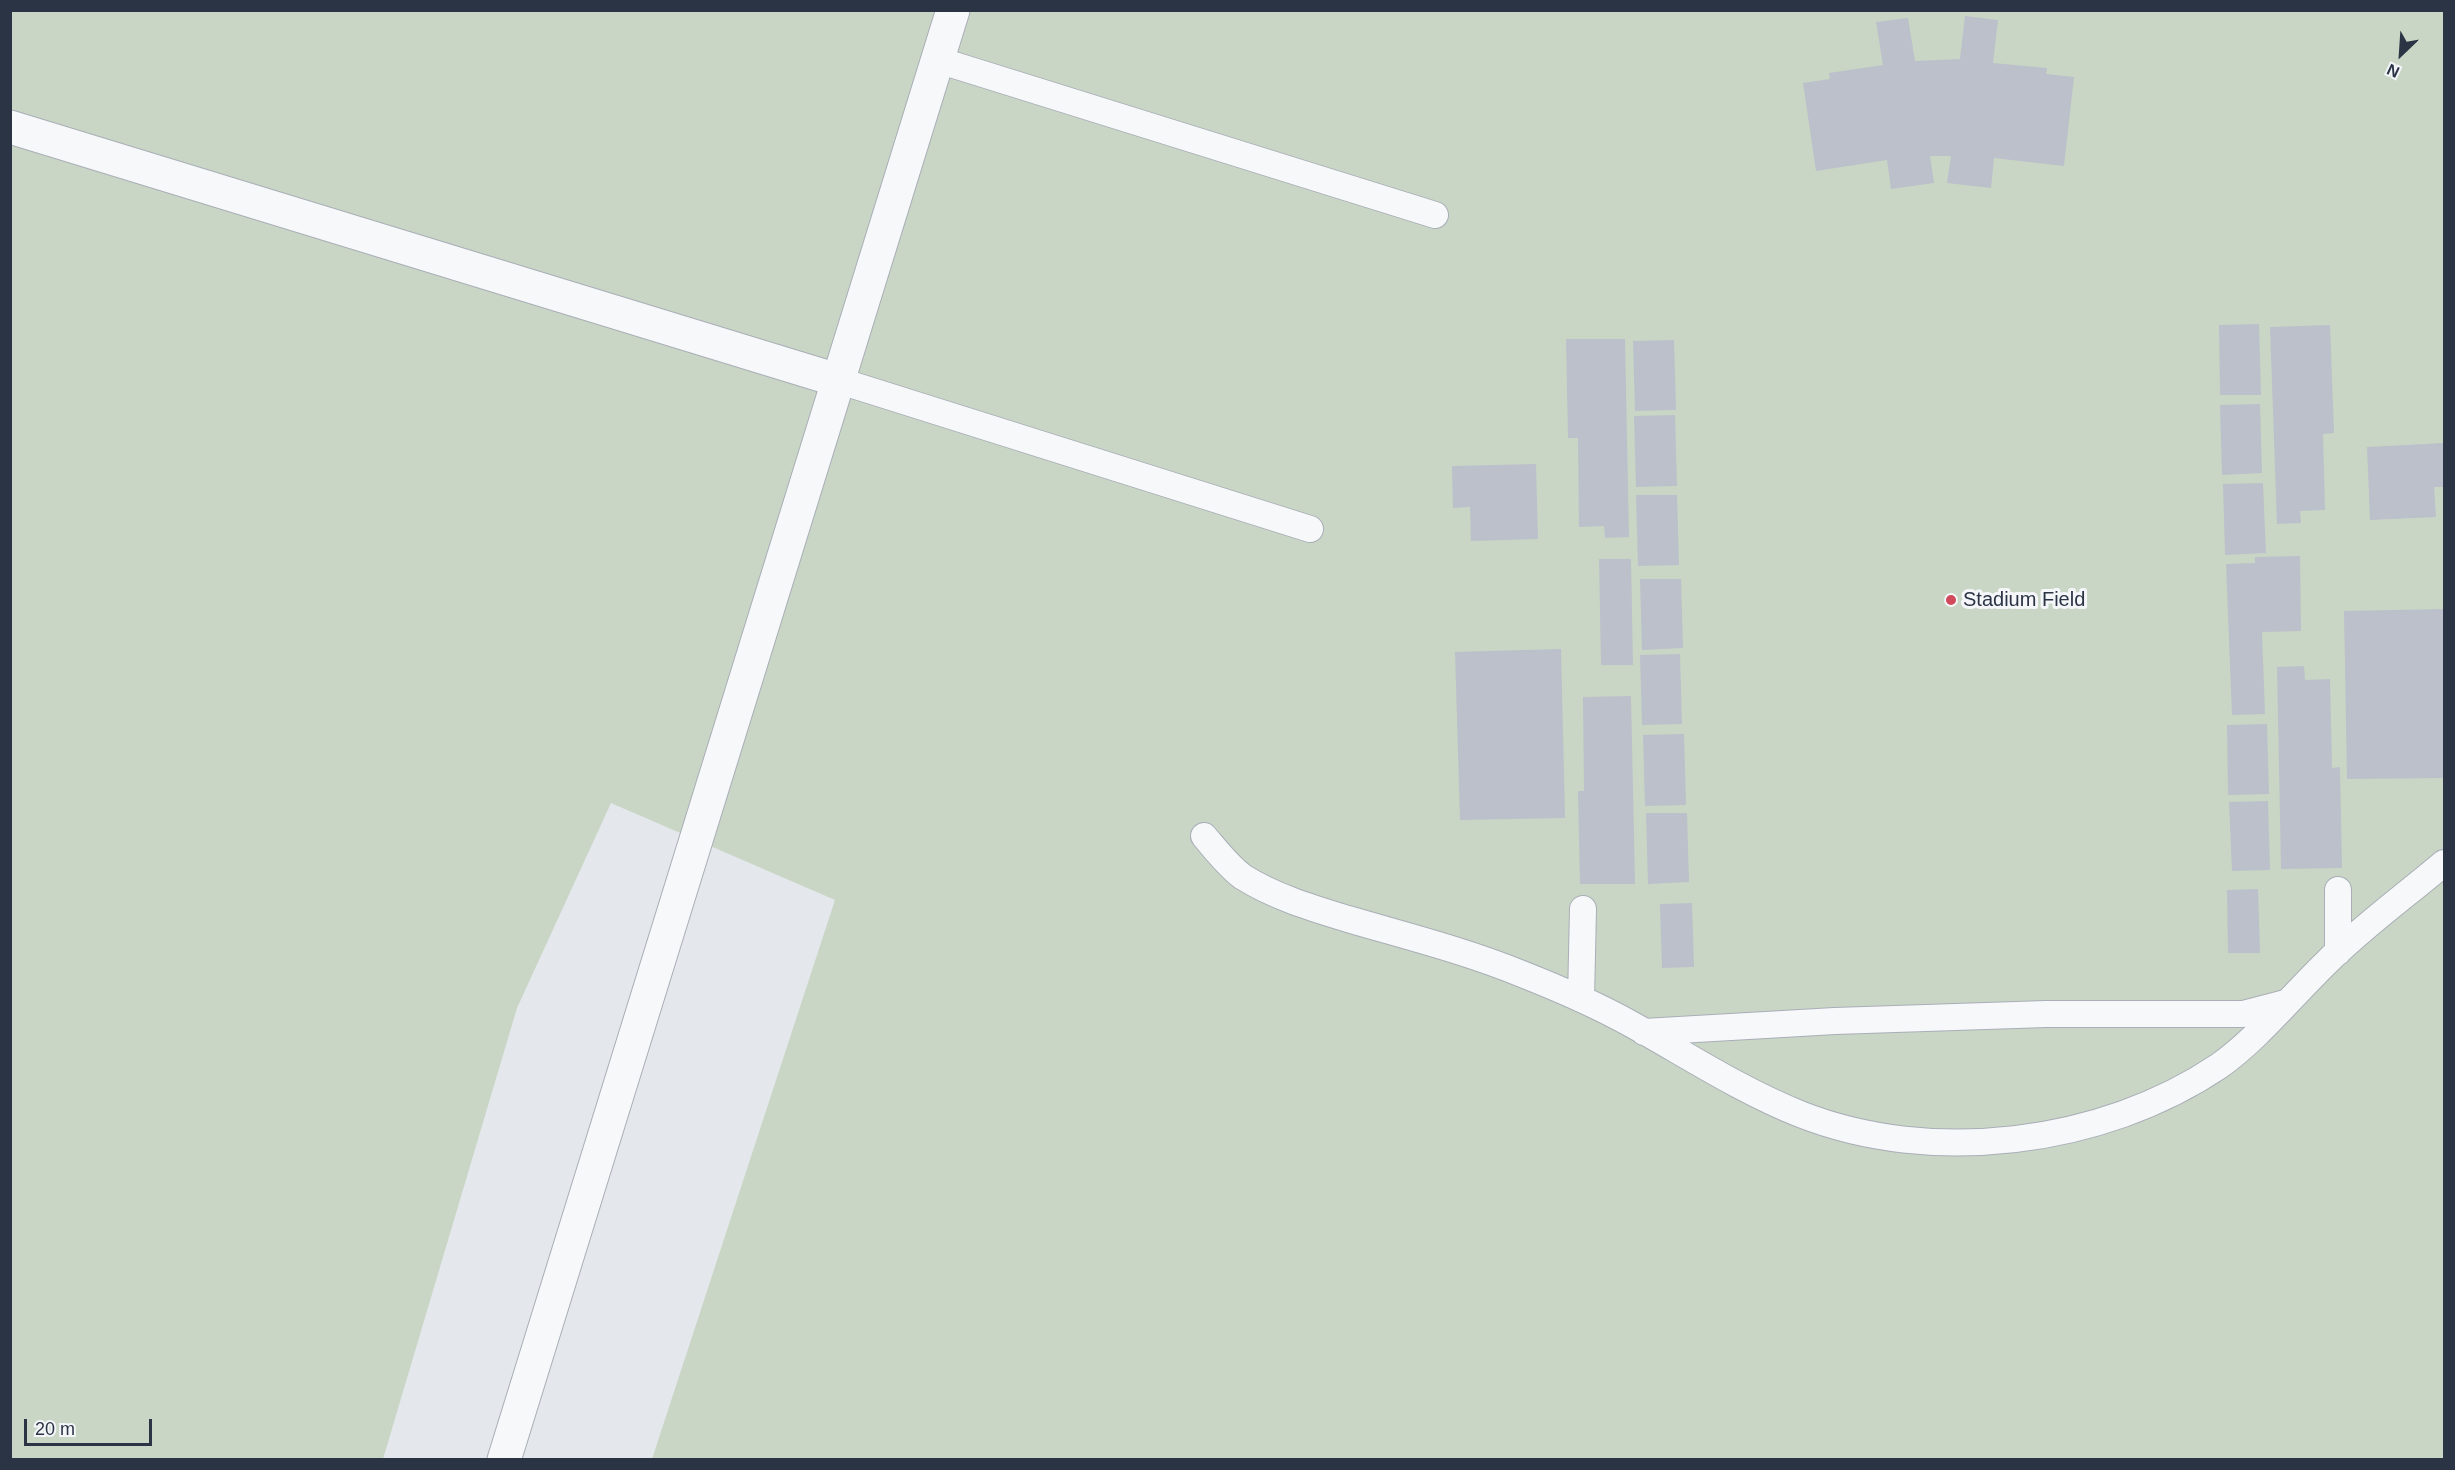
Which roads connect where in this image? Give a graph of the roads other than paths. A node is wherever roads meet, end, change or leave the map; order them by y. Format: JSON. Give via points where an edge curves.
{"nodes":[{"id":1,"x":953,"y":10,"type":"edge"},
{"id":2,"x":938,"y":60,"type":"junction"},
{"id":3,"x":10,"y":127,"type":"edge"},
{"id":4,"x":1435,"y":215,"type":"dead end"},
{"id":5,"x":837,"y":380,"type":"junction"},
{"id":6,"x":1310,"y":529,"type":"dead end"},
{"id":7,"x":1204,"y":836,"type":"dead end"},
{"id":8,"x":2445,"y":863,"type":"edge"},
{"id":9,"x":2338,"y":890,"type":"dead end"},
{"id":10,"x":1583,"y":909,"type":"dead end"},
{"id":11,"x":2338,"y":952,"type":"junction"},
{"id":12,"x":1581,"y":999,"type":"junction"},
{"id":13,"x":2286,"y":1003,"type":"junction"},
{"id":14,"x":1644,"y":1032,"type":"junction"},
{"id":15,"x":504,"y":1460,"type":"edge"}],
"edges":[{"from":1,"to":2,"type":"street"},
{"from":2,"to":4,"type":"lane"},
{"from":2,"to":5,"type":"street"},
{"from":3,"to":5,"type":"street"},
{"from":5,"to":6,"type":"lane"},
{"from":5,"to":15,"type":"street"},
{"from":7,"to":12,"type":"lane","via":[[1239,874],[1300,904],[1519,973]]},
{"from":8,"to":11,"type":"lane"},
{"from":9,"to":11,"type":"lane"},
{"from":10,"to":12,"type":"lane"},
{"from":11,"to":13,"type":"lane"},
{"from":12,"to":14,"type":"lane"},
{"from":13,"to":14,"type":"lane","via":[[2243,1014],[1834,1020]]},
{"from":13,"to":14,"type":"lane","via":[[2221,1064],[2124,1115],[2073,1129],[1954,1143],[1897,1139],[1845,1129],[1802,1114],[1753,1093]]}]}
